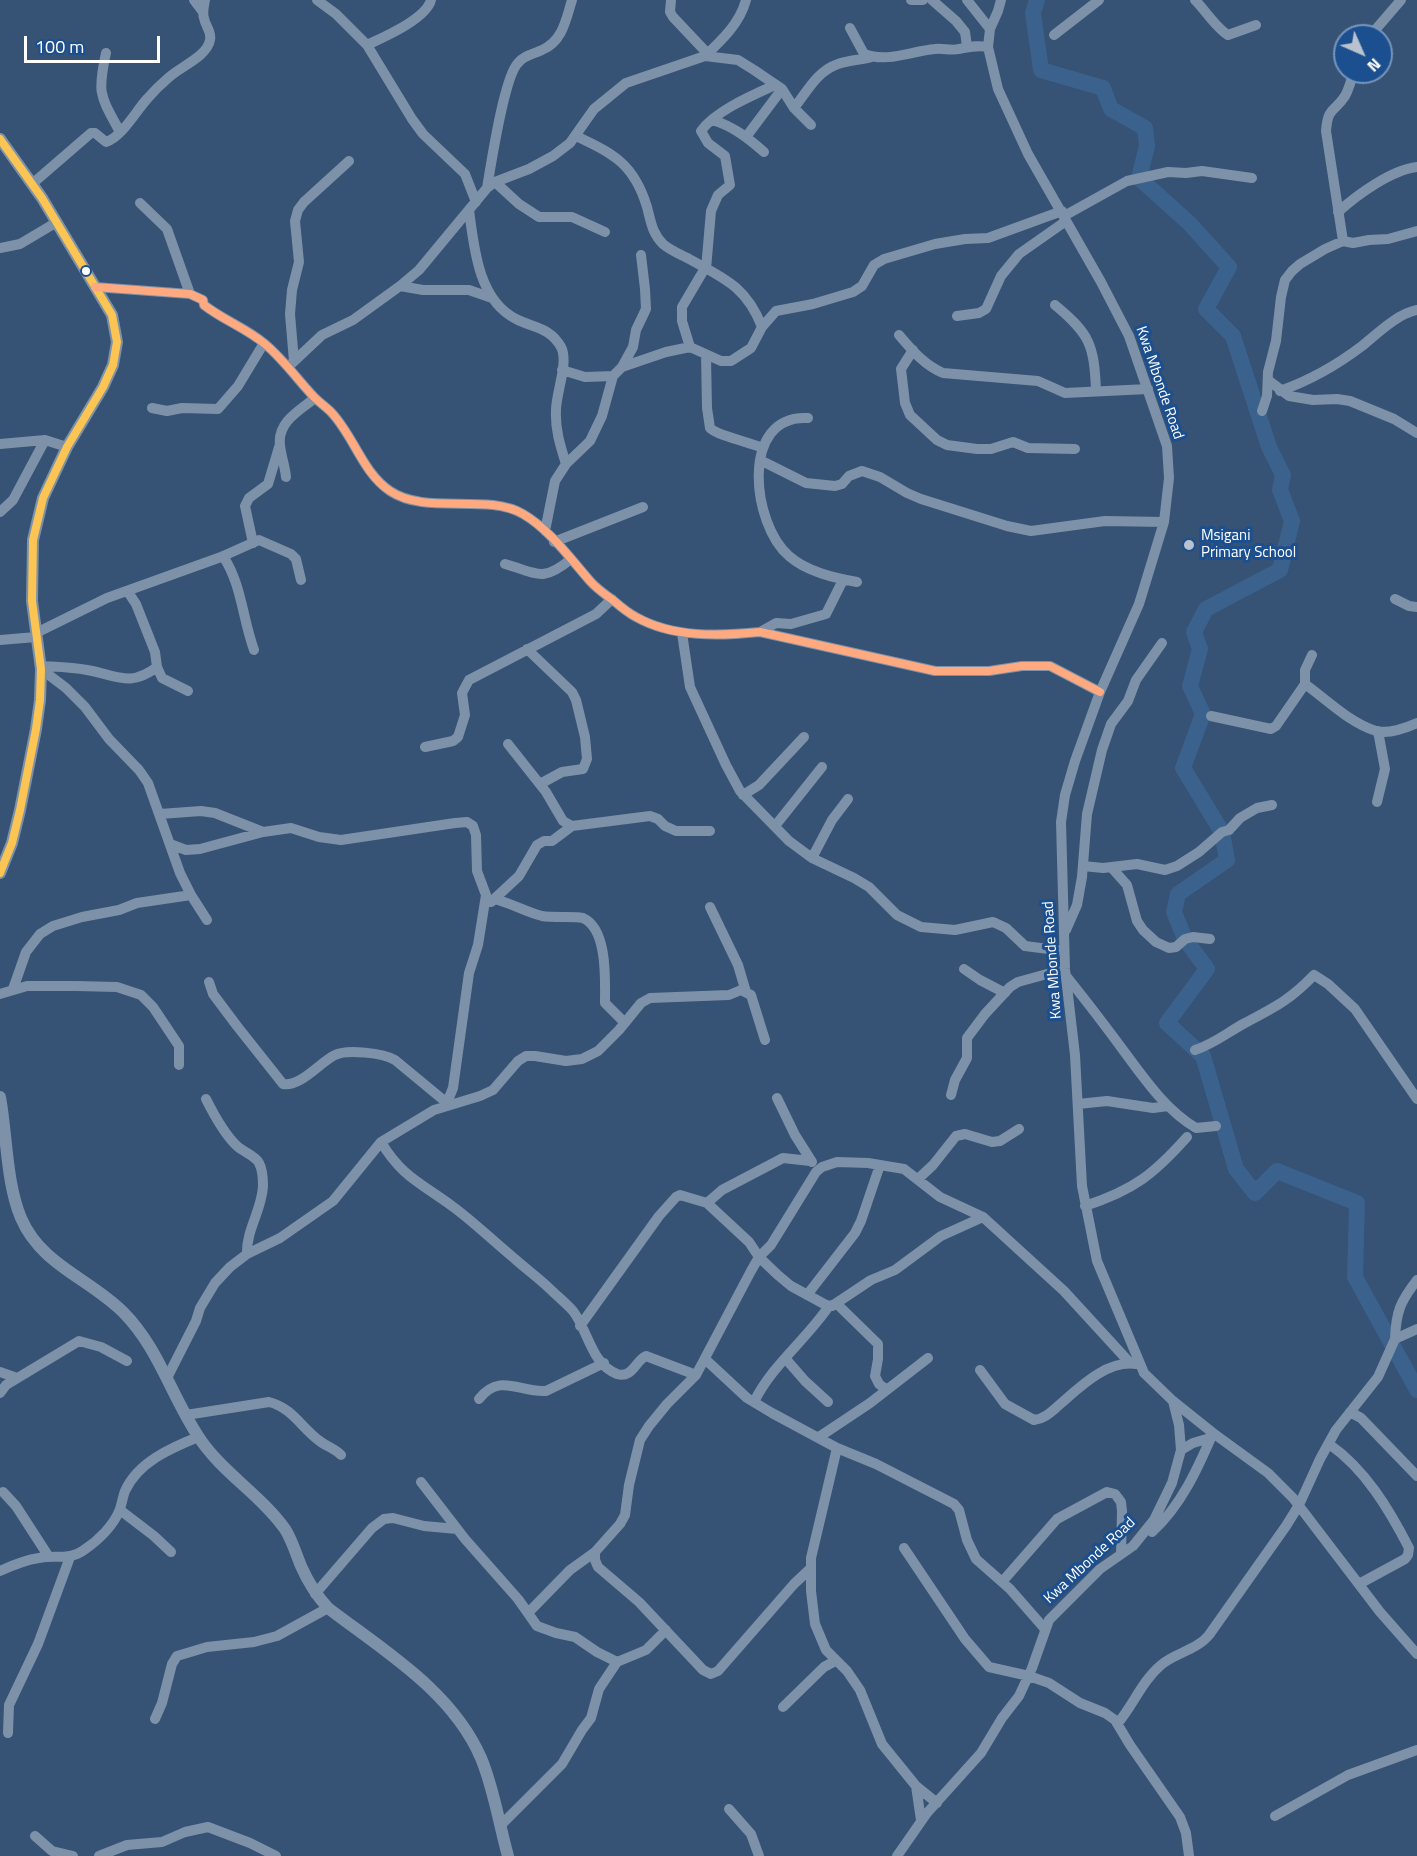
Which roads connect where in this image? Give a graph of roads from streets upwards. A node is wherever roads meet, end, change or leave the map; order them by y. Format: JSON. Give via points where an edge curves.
{"nodes":[{"id":1,"x":194,"y":0,"type":"edge"},
{"id":2,"x":206,"y":0,"type":"edge"},
{"id":3,"x":317,"y":0,"type":"edge"},
{"id":4,"x":431,"y":0,"type":"edge"},
{"id":5,"x":572,"y":0,"type":"edge"},
{"id":6,"x":671,"y":0,"type":"edge"},
{"id":7,"x":746,"y":0,"type":"edge"},
{"id":8,"x":911,"y":0,"type":"edge"},
{"id":9,"x":923,"y":0,"type":"edge"},
{"id":10,"x":932,"y":0,"type":"edge"},
{"id":11,"x":967,"y":0,"type":"edge"},
{"id":12,"x":1001,"y":0,"type":"edge"},
{"id":13,"x":1099,"y":0,"type":"edge"},
{"id":14,"x":1195,"y":0,"type":"edge"},
{"id":15,"x":1401,"y":0,"type":"edge"},
{"id":16,"x":203,"y":12,"type":"junction"},
{"id":17,"x":1380,"y":24,"type":"edge"},
{"id":18,"x":1256,"y":25,"type":"dead end"},
{"id":19,"x":850,"y":28,"type":"dead end"},
{"id":20,"x":990,"y":30,"type":"junction"},
{"id":21,"x":1054,"y":35,"type":"dead end"},
{"id":22,"x":367,"y":45,"type":"junction"},
{"id":23,"x":967,"y":46,"type":"junction"},
{"id":24,"x":988,"y":47,"type":"junction"},
{"id":25,"x":106,"y":53,"type":"dead end"},
{"id":26,"x":706,"y":54,"type":"junction"},
{"id":27,"x":872,"y":57,"type":"junction"},
{"id":28,"x":1349,"y":84,"type":"edge"},
{"id":29,"x":778,"y":87,"type":"junction"},
{"id":30,"x":794,"y":108,"type":"junction"},
{"id":31,"x":712,"y":120,"type":"junction"},
{"id":32,"x":811,"y":125,"type":"dead end"},
{"id":33,"x":120,"y":132,"type":"junction"},
{"id":34,"x":576,"y":136,"type":"junction"},
{"id":35,"x":746,"y":137,"type":"junction"},
{"id":36,"x":0,"y":139,"type":"edge"},
{"id":37,"x":764,"y":152,"type":"dead end"},
{"id":38,"x":349,"y":161,"type":"dead end"},
{"id":39,"x":1417,"y":167,"type":"edge"},
{"id":40,"x":1252,"y":178,"type":"dead end"},
{"id":41,"x":32,"y":184,"type":"junction"},
{"id":42,"x":491,"y":185,"type":"junction"},
{"id":43,"x":140,"y":203,"type":"dead end"},
{"id":44,"x":472,"y":206,"type":"junction"},
{"id":45,"x":1338,"y":212,"type":"junction"},
{"id":46,"x":1064,"y":216,"type":"junction"},
{"id":47,"x":57,"y":222,"type":"junction"},
{"id":48,"x":1417,"y":231,"type":"edge"},
{"id":49,"x":604,"y":232,"type":"dead end"},
{"id":50,"x":1343,"y":242,"type":"junction"},
{"id":51,"x":0,"y":248,"type":"edge"},
{"id":52,"x":641,"y":255,"type":"dead end"},
{"id":53,"x":705,"y":268,"type":"junction"},
{"id":54,"x":400,"y":286,"type":"junction"},
{"id":55,"x":95,"y":287,"type":"junction"},
{"id":56,"x":190,"y":294,"type":"junction"},
{"id":57,"x":492,"y":298,"type":"junction"},
{"id":58,"x":1054,"y":305,"type":"dead end"},
{"id":59,"x":1417,"y":310,"type":"edge"},
{"id":60,"x":957,"y":316,"type":"dead end"},
{"id":61,"x":762,"y":327,"type":"junction"},
{"id":62,"x":899,"y":335,"type":"dead end"},
{"id":63,"x":264,"y":343,"type":"junction"},
{"id":64,"x":690,"y":347,"type":"junction"},
{"id":65,"x":913,"y":350,"type":"junction"},
{"id":66,"x":706,"y":355,"type":"junction"},
{"id":67,"x":291,"y":364,"type":"junction"},
{"id":68,"x":622,"y":367,"type":"junction"},
{"id":69,"x":562,"y":370,"type":"junction"},
{"id":70,"x":613,"y":376,"type":"junction"},
{"id":71,"x":1268,"y":380,"type":"junction"},
{"id":72,"x":1148,"y":388,"type":"junction"},
{"id":73,"x":1096,"y":390,"type":"junction"},
{"id":74,"x":1280,"y":391,"type":"junction"},
{"id":75,"x":315,"y":398,"type":"junction"},
{"id":76,"x":152,"y":408,"type":"dead end"},
{"id":77,"x":1262,"y":411,"type":"dead end"},
{"id":78,"x":808,"y":418,"type":"dead end"},
{"id":79,"x":1417,"y":433,"type":"edge"},
{"id":80,"x":45,"y":440,"type":"junction"},
{"id":81,"x":0,"y":444,"type":"edge"},
{"id":82,"x":280,"y":444,"type":"junction"},
{"id":83,"x":67,"y":447,"type":"junction"},
{"id":84,"x":763,"y":448,"type":"junction"},
{"id":85,"x":1076,"y":449,"type":"dead end"},
{"id":86,"x":760,"y":460,"type":"junction"},
{"id":87,"x":566,"y":464,"type":"junction"},
{"id":88,"x":286,"y":477,"type":"dead end"},
{"id":89,"x":643,"y":507,"type":"dead end"},
{"id":90,"x":0,"y":512,"type":"edge"},
{"id":91,"x":1164,"y":522,"type":"junction"},
{"id":92,"x":545,"y":531,"type":"junction"},
{"id":93,"x":554,"y":542,"type":"junction"},
{"id":94,"x":253,"y":543,"type":"junction"},
{"id":95,"x":223,"y":556,"type":"junction"},
{"id":96,"x":571,"y":559,"type":"junction"},
{"id":97,"x":505,"y":564,"type":"dead end"},
{"id":98,"x":301,"y":580,"type":"dead end"},
{"id":99,"x":843,"y":580,"type":"junction"},
{"id":100,"x":858,"y":582,"type":"dead end"},
{"id":101,"x":128,"y":591,"type":"junction"},
{"id":102,"x":612,"y":599,"type":"junction"},
{"id":103,"x":1395,"y":599,"type":"dead end"},
{"id":104,"x":1417,"y":607,"type":"edge"},
{"id":105,"x":760,"y":632,"type":"junction"},
{"id":106,"x":682,"y":633,"type":"junction"},
{"id":107,"x":36,"y":635,"type":"junction"},
{"id":108,"x":0,"y":640,"type":"edge"},
{"id":109,"x":1162,"y":643,"type":"dead end"},
{"id":110,"x":527,"y":649,"type":"junction"},
{"id":111,"x":254,"y":650,"type":"dead end"},
{"id":112,"x":1312,"y":655,"type":"dead end"},
{"id":113,"x":157,"y":667,"type":"junction"},
{"id":114,"x":40,"y":668,"type":"junction"},
{"id":115,"x":1305,"y":684,"type":"junction"},
{"id":116,"x":188,"y":691,"type":"dead end"},
{"id":117,"x":1100,"y":692,"type":"junction"},
{"id":118,"x":1211,"y":716,"type":"dead end"},
{"id":119,"x":1417,"y":723,"type":"edge"},
{"id":120,"x":1378,"y":731,"type":"junction"},
{"id":121,"x":804,"y":738,"type":"dead end"},
{"id":122,"x":508,"y":744,"type":"dead end"},
{"id":123,"x":425,"y":747,"type":"dead end"},
{"id":124,"x":822,"y":767,"type":"dead end"},
{"id":125,"x":540,"y":784,"type":"junction"},
{"id":126,"x":743,"y":795,"type":"junction"},
{"id":127,"x":848,"y":799,"type":"dead end"},
{"id":128,"x":1377,"y":802,"type":"dead end"},
{"id":129,"x":1272,"y":805,"type":"dead end"},
{"id":130,"x":160,"y":814,"type":"junction"},
{"id":131,"x":572,"y":826,"type":"junction"},
{"id":132,"x":775,"y":826,"type":"junction"},
{"id":133,"x":710,"y":831,"type":"dead end"},
{"id":134,"x":263,"y":832,"type":"junction"},
{"id":135,"x":170,"y":844,"type":"junction"},
{"id":136,"x":812,"y":858,"type":"junction"},
{"id":137,"x":1083,"y":866,"type":"junction"},
{"id":138,"x":1111,"y":867,"type":"junction"},
{"id":139,"x":0,"y":873,"type":"edge"},
{"id":140,"x":191,"y":895,"type":"junction"},
{"id":141,"x":494,"y":899,"type":"junction"},
{"id":142,"x":710,"y":907,"type":"dead end"},
{"id":143,"x":484,"y":909,"type":"junction"},
{"id":144,"x":207,"y":920,"type":"dead end"},
{"id":145,"x":1065,"y":934,"type":"junction"},
{"id":146,"x":1210,"y":939,"type":"dead end"},
{"id":147,"x":1065,"y":951,"type":"junction"},
{"id":148,"x":964,"y":969,"type":"dead end"},
{"id":149,"x":1066,"y":973,"type":"junction"},
{"id":150,"x":209,"y":982,"type":"dead end"},
{"id":151,"x":13,"y":989,"type":"junction"},
{"id":152,"x":746,"y":992,"type":"junction"},
{"id":153,"x":1005,"y":993,"type":"junction"},
{"id":154,"x":0,"y":994,"type":"edge"},
{"id":155,"x":625,"y":1023,"type":"junction"},
{"id":156,"x":765,"y":1040,"type":"dead end"},
{"id":157,"x":1195,"y":1050,"type":"dead end"},
{"id":158,"x":179,"y":1065,"type":"dead end"},
{"id":159,"x":951,"y":1095,"type":"dead end"},
{"id":160,"x":0,"y":1097,"type":"edge"},
{"id":161,"x":777,"y":1098,"type":"dead end"},
{"id":162,"x":206,"y":1099,"type":"dead end"},
{"id":163,"x":1417,"y":1099,"type":"edge"},
{"id":164,"x":447,"y":1104,"type":"junction"},
{"id":165,"x":1078,"y":1104,"type":"junction"},
{"id":166,"x":1168,"y":1106,"type":"junction"},
{"id":167,"x":2,"y":1122,"type":"edge"},
{"id":168,"x":1216,"y":1125,"type":"dead end"},
{"id":169,"x":1019,"y":1129,"type":"dead end"},
{"id":170,"x":1187,"y":1137,"type":"dead end"},
{"id":171,"x":381,"y":1142,"type":"junction"},
{"id":172,"x":814,"y":1165,"type":"junction"},
{"id":173,"x":880,"y":1165,"type":"junction"},
{"id":174,"x":918,"y":1179,"type":"junction"},
{"id":175,"x":707,"y":1203,"type":"junction"},
{"id":176,"x":1085,"y":1206,"type":"junction"},
{"id":177,"x":983,"y":1217,"type":"junction"},
{"id":178,"x":248,"y":1254,"type":"junction"},
{"id":179,"x":759,"y":1257,"type":"junction"},
{"id":180,"x":1417,"y":1280,"type":"edge"},
{"id":181,"x":807,"y":1295,"type":"junction"},
{"id":182,"x":833,"y":1305,"type":"junction"},
{"id":183,"x":580,"y":1326,"type":"junction"},
{"id":184,"x":1417,"y":1329,"type":"edge"},
{"id":185,"x":1395,"y":1339,"type":"junction"},
{"id":186,"x":785,"y":1358,"type":"junction"},
{"id":187,"x":928,"y":1358,"type":"dead end"},
{"id":188,"x":705,"y":1359,"type":"junction"},
{"id":189,"x":127,"y":1361,"type":"dead end"},
{"id":190,"x":604,"y":1363,"type":"junction"},
{"id":191,"x":1135,"y":1363,"type":"junction"},
{"id":192,"x":980,"y":1370,"type":"dead end"},
{"id":193,"x":0,"y":1372,"type":"edge"},
{"id":194,"x":696,"y":1375,"type":"junction"},
{"id":195,"x":17,"y":1378,"type":"junction"},
{"id":196,"x":167,"y":1378,"type":"junction"},
{"id":197,"x":887,"y":1390,"type":"junction"},
{"id":198,"x":0,"y":1393,"type":"edge"},
{"id":199,"x":479,"y":1399,"type":"dead end"},
{"id":200,"x":1173,"y":1401,"type":"junction"},
{"id":201,"x":754,"y":1402,"type":"junction"},
{"id":202,"x":828,"y":1402,"type":"dead end"},
{"id":203,"x":1350,"y":1412,"type":"junction"},
{"id":204,"x":186,"y":1415,"type":"junction"},
{"id":205,"x":1212,"y":1436,"type":"junction"},
{"id":206,"x":198,"y":1437,"type":"junction"},
{"id":207,"x":819,"y":1437,"type":"junction"},
{"id":208,"x":1329,"y":1444,"type":"junction"},
{"id":209,"x":837,"y":1448,"type":"junction"},
{"id":210,"x":1181,"y":1450,"type":"junction"},
{"id":211,"x":341,"y":1455,"type":"dead end"},
{"id":212,"x":1417,"y":1476,"type":"edge"},
{"id":213,"x":420,"y":1482,"type":"dead end"},
{"id":214,"x":3,"y":1492,"type":"dead end"},
{"id":215,"x":1299,"y":1505,"type":"junction"},
{"id":216,"x":120,"y":1510,"type":"junction"},
{"id":217,"x":457,"y":1529,"type":"junction"},
{"id":218,"x":1132,"y":1546,"type":"junction"},
{"id":219,"x":904,"y":1548,"type":"dead end"},
{"id":220,"x":171,"y":1552,"type":"dead end"},
{"id":221,"x":595,"y":1552,"type":"junction"},
{"id":222,"x":1121,"y":1554,"type":"junction"},
{"id":223,"x":49,"y":1557,"type":"junction"},
{"id":224,"x":70,"y":1557,"type":"junction"},
{"id":225,"x":811,"y":1568,"type":"junction"},
{"id":226,"x":0,"y":1571,"type":"edge"},
{"id":227,"x":1002,"y":1581,"type":"junction"},
{"id":228,"x":1359,"y":1584,"type":"junction"},
{"id":229,"x":315,"y":1594,"type":"junction"},
{"id":230,"x":328,"y":1608,"type":"junction"},
{"id":231,"x":528,"y":1614,"type":"junction"},
{"id":232,"x":1045,"y":1629,"type":"junction"},
{"id":233,"x":666,"y":1630,"type":"junction"},
{"id":234,"x":1417,"y":1654,"type":"edge"},
{"id":235,"x":835,"y":1661,"type":"junction"},
{"id":236,"x":617,"y":1662,"type":"junction"},
{"id":237,"x":1029,"y":1676,"type":"junction"},
{"id":238,"x":783,"y":1707,"type":"dead end"},
{"id":239,"x":155,"y":1719,"type":"dead end"},
{"id":240,"x":1118,"y":1724,"type":"junction"},
{"id":241,"x":8,"y":1733,"type":"dead end"},
{"id":242,"x":1417,"y":1750,"type":"edge"},
{"id":243,"x":916,"y":1786,"type":"junction"},
{"id":244,"x":937,"y":1803,"type":"junction"},
{"id":245,"x":729,"y":1809,"type":"dead end"},
{"id":246,"x":1275,"y":1816,"type":"dead end"},
{"id":247,"x":921,"y":1820,"type":"junction"},
{"id":248,"x":500,"y":1826,"type":"junction"},
{"id":249,"x":35,"y":1836,"type":"dead end"},
{"id":250,"x":73,"y":1856,"type":"edge"},
{"id":251,"x":99,"y":1856,"type":"edge"},
{"id":252,"x":276,"y":1856,"type":"edge"},
{"id":253,"x":508,"y":1856,"type":"edge"},
{"id":254,"x":759,"y":1856,"type":"edge"},
{"id":255,"x":897,"y":1856,"type":"edge"},
{"id":256,"x":1189,"y":1856,"type":"edge"}],
"edges":[{"from":1,"to":16,"type":"street"},
{"from":2,"to":16,"type":"street"},
{"from":3,"to":22,"type":"street"},
{"from":4,"to":22,"type":"street","via":[[417,17]]},
{"from":5,"to":42,"type":"street","via":[[556,41],[525,57],[513,70],[494,146]]},
{"from":6,"to":26,"type":"street","via":[[673,17]]},
{"from":7,"to":26,"type":"street","via":[[733,25]]},
{"from":8,"to":9,"type":"street"},
{"from":10,"to":23,"type":"street","via":[[965,32]]},
{"from":11,"to":20,"type":"street"},
{"from":12,"to":20,"type":"street","name":"Kwa Mbonde Road"},
{"from":13,"to":21,"type":"street"},
{"from":14,"to":18,"type":"street","via":[[1220,31],[1228,35]]},
{"from":15,"to":17,"type":"street"},
{"from":16,"to":33,"type":"street","via":[[210,32],[204,51],[166,79]]},
{"from":19,"to":27,"type":"street","via":[[864,54]]},
{"from":20,"to":24,"type":"street","name":"Kwa Mbonde Road"},
{"from":22,"to":44,"type":"street","via":[[423,134],[465,174]]},
{"from":23,"to":24,"type":"street"},
{"from":23,"to":27,"type":"street"},
{"from":24,"to":46,"type":"street","name":"Kwa Mbonde Road","via":[[1011,119]]},
{"from":25,"to":33,"type":"street","via":[[100,92]]},
{"from":26,"to":29,"type":"street","via":[[738,60]]},
{"from":26,"to":34,"type":"street","via":[[627,83],[594,109]]},
{"from":27,"to":30,"type":"street","via":[[833,67],[809,85]]},
{"from":28,"to":45,"type":"street","via":[[1343,100],[1327,117]]},
{"from":29,"to":30,"type":"street"},
{"from":29,"to":31,"type":"street","via":[[749,97]]},
{"from":29,"to":35,"type":"street"},
{"from":30,"to":32,"type":"street"},
{"from":31,"to":35,"type":"street"},
{"from":31,"to":53,"type":"street","via":[[701,131],[708,144],[725,156],[730,185],[718,195],[711,211]]},
{"from":33,"to":41,"type":"street","via":[[106,142],[91,133]]},
{"from":34,"to":42,"type":"street","via":[[545,160]]},
{"from":34,"to":53,"type":"street","via":[[626,164],[645,202],[654,233],[664,245]]},
{"from":35,"to":37,"type":"street"},
{"from":36,"to":41,"type":"street"},
{"from":38,"to":67,"type":"street","via":[[298,210],[295,221],[299,262],[290,314]]},
{"from":39,"to":45,"type":"street","via":[[1403,169],[1360,193]]},
{"from":40,"to":46,"type":"street","via":[[1202,171],[1167,172],[1127,181]]},
{"from":41,"to":47,"type":"street"},
{"from":42,"to":44,"type":"street"},
{"from":42,"to":49,"type":"street","via":[[539,217],[572,217]]},
{"from":43,"to":56,"type":"street","via":[[167,229]]},
{"from":44,"to":54,"type":"street","via":[[435,253]]},
{"from":44,"to":57,"type":"street","via":[[474,244]]},
{"from":45,"to":50,"type":"street"},
{"from":46,"to":60,"type":"street","via":[[1019,254],[1001,276],[986,309]]},
{"from":46,"to":61,"type":"street","via":[[988,238],[935,244],[884,259],[874,265],[854,292],[776,311]]},
{"from":46,"to":72,"type":"street","name":"Kwa Mbonde Road","via":[[1129,336]]},
{"from":47,"to":51,"type":"street","via":[[20,244]]},
{"from":47,"to":55,"type":"street"},
{"from":48,"to":50,"type":"street","via":[[1388,239]]},
{"from":50,"to":71,"type":"street","via":[[1300,264],[1285,280]]},
{"from":52,"to":68,"type":"street","via":[[645,309]]},
{"from":53,"to":61,"type":"street","via":[[743,293]]},
{"from":53,"to":64,"type":"street","via":[[682,307]]},
{"from":54,"to":57,"type":"street","via":[[469,290]]},
{"from":54,"to":67,"type":"street","via":[[353,320],[322,335]]},
{"from":55,"to":56,"type":"street"},
{"from":55,"to":83,"type":"street","via":[[116,327],[116,350],[103,387]]},
{"from":56,"to":63,"type":"street","via":[[203,300],[220,318]]},
{"from":57,"to":69,"type":"street","via":[[517,320],[548,331],[561,347]]},
{"from":58,"to":73,"type":"street","via":[[1074,321],[1091,345]]},
{"from":59,"to":74,"type":"street","via":[[1386,327],[1322,374]]},
{"from":61,"to":66,"type":"street","via":[[751,348],[731,361],[721,362]]},
{"from":62,"to":65,"type":"street"},
{"from":63,"to":67,"type":"street"},
{"from":63,"to":76,"type":"street","via":[[238,386],[218,409]]},
{"from":64,"to":66,"type":"street"},
{"from":64,"to":68,"type":"street"},
{"from":65,"to":73,"type":"street","via":[[943,373],[1038,381],[1065,393]]},
{"from":65,"to":85,"type":"street","via":[[901,369],[905,403],[910,414],[937,440],[977,449],[1013,442],[1028,448]]},
{"from":66,"to":84,"type":"street","via":[[710,428]]},
{"from":67,"to":75,"type":"street"},
{"from":68,"to":70,"type":"street"},
{"from":69,"to":70,"type":"street","via":[[585,377]]},
{"from":69,"to":87,"type":"street","via":[[556,418],[557,439]]},
{"from":70,"to":87,"type":"street","via":[[597,429]]},
{"from":71,"to":74,"type":"street"},
{"from":71,"to":77,"type":"street"},
{"from":72,"to":73,"type":"street"},
{"from":72,"to":91,"type":"street","name":"Kwa Mbonde Road","via":[[1167,446],[1169,478]]},
{"from":74,"to":79,"type":"street","via":[[1302,399],[1350,402],[1394,419]]},
{"from":75,"to":82,"type":"street","via":[[288,419]]},
{"from":75,"to":92,"type":"street","via":[[331,412],[377,480],[401,498],[501,507],[522,513]]},
{"from":78,"to":84,"type":"street","via":[[783,422]]},
{"from":80,"to":81,"type":"street"},
{"from":80,"to":83,"type":"street"},
{"from":80,"to":90,"type":"street","via":[[13,500]]},
{"from":82,"to":88,"type":"street"},
{"from":82,"to":94,"type":"street","via":[[268,484],[249,498],[245,506]]},
{"from":83,"to":107,"type":"street","via":[[44,498],[33,540]]},
{"from":84,"to":86,"type":"street"},
{"from":86,"to":91,"type":"street","via":[[806,483],[826,486],[842,484],[862,471],[921,499],[1031,531],[1106,521]]},
{"from":86,"to":99,"type":"street","via":[[758,496],[777,542],[806,567]]},
{"from":87,"to":92,"type":"street","via":[[555,482]]},
{"from":89,"to":93,"type":"street"},
{"from":91,"to":117,"type":"street","name":"Kwa Mbonde Road","via":[[1139,604]]},
{"from":92,"to":93,"type":"street"},
{"from":93,"to":96,"type":"street"},
{"from":94,"to":95,"type":"street"},
{"from":94,"to":98,"type":"street","via":[[264,541],[291,554]]},
{"from":95,"to":101,"type":"street"},
{"from":95,"to":111,"type":"street","via":[[236,580]]},
{"from":96,"to":97,"type":"street","via":[[558,570],[540,575]]},
{"from":96,"to":102,"type":"street"},
{"from":99,"to":100,"type":"street"},
{"from":99,"to":105,"type":"street","via":[[826,614],[791,624],[776,623]]},
{"from":101,"to":107,"type":"street"},
{"from":101,"to":113,"type":"street","via":[[155,652]]},
{"from":102,"to":106,"type":"street","via":[[636,617]]},
{"from":102,"to":110,"type":"street","via":[[596,614]]},
{"from":103,"to":104,"type":"street"},
{"from":105,"to":106,"type":"street"},
{"from":105,"to":117,"type":"street","via":[[935,671],[1050,666]]},
{"from":106,"to":126,"type":"street","via":[[690,687]]},
{"from":107,"to":108,"type":"street"},
{"from":107,"to":114,"type":"street"},
{"from":109,"to":137,"type":"street","via":[[1111,724],[1087,814]]},
{"from":110,"to":123,"type":"street","via":[[469,680],[462,693],[465,715],[458,737]]},
{"from":110,"to":125,"type":"street","via":[[572,692],[585,737],[587,759],[583,769],[562,772]]},
{"from":112,"to":115,"type":"street","via":[[1305,670]]},
{"from":113,"to":114,"type":"street","via":[[145,676],[125,680],[76,668]]},
{"from":113,"to":116,"type":"street","via":[[162,678]]},
{"from":114,"to":130,"type":"street","via":[[85,707],[139,770]]},
{"from":114,"to":139,"type":"street","via":[[40,700],[30,764],[12,843]]},
{"from":115,"to":118,"type":"street","via":[[1271,729]]},
{"from":115,"to":120,"type":"street"},
{"from":117,"to":145,"type":"street","name":"Kwa Mbonde Road","via":[[1075,761],[1061,822]]},
{"from":119,"to":120,"type":"street"},
{"from":120,"to":128,"type":"street","via":[[1385,769]]},
{"from":121,"to":126,"type":"street","via":[[759,785]]},
{"from":122,"to":125,"type":"street"},
{"from":124,"to":132,"type":"street"},
{"from":125,"to":131,"type":"street","via":[[563,821]]},
{"from":126,"to":132,"type":"street"},
{"from":127,"to":136,"type":"street"},
{"from":129,"to":138,"type":"street","via":[[1239,818],[1229,830],[1177,866],[1165,870],[1137,864]]},
{"from":130,"to":134,"type":"street","via":[[215,813]]},
{"from":130,"to":135,"type":"street"},
{"from":131,"to":133,"type":"street","via":[[650,816],[676,831]]},
{"from":131,"to":141,"type":"street","via":[[552,841],[537,844],[519,876]]},
{"from":132,"to":136,"type":"street"},
{"from":134,"to":135,"type":"street","via":[[200,849],[186,850]]},
{"from":134,"to":143,"type":"street","via":[[291,828],[341,840],[467,822],[476,835],[477,871],[486,895]]},
{"from":135,"to":140,"type":"street"},
{"from":136,"to":147,"type":"street","via":[[854,878],[897,915],[921,927],[955,930],[993,922],[1025,946]]},
{"from":137,"to":138,"type":"street"},
{"from":137,"to":145,"type":"street","via":[[1077,905]]},
{"from":138,"to":146,"type":"street","via":[[1127,885],[1137,921],[1156,942],[1169,948],[1193,937]]},
{"from":140,"to":144,"type":"street"},
{"from":140,"to":151,"type":"street","via":[[137,903],[53,926],[40,934],[26,952]]},
{"from":141,"to":143,"type":"street"},
{"from":141,"to":155,"type":"street","via":[[541,916],[581,917],[588,921],[600,936],[607,982],[605,1004]]},
{"from":142,"to":152,"type":"street","via":[[738,965]]},
{"from":143,"to":164,"type":"street"},
{"from":145,"to":147,"type":"street","name":"Kwa Mbonde Road"},
{"from":147,"to":149,"type":"street","name":"Kwa Mbonde Road"},
{"from":148,"to":153,"type":"street"},
{"from":149,"to":153,"type":"street","via":[[1018,982]]},
{"from":149,"to":165,"type":"street","name":"Kwa Mbonde Road"},
{"from":149,"to":166,"type":"street","via":[[1137,1071]]},
{"from":150,"to":164,"type":"street","via":[[213,994],[283,1084],[304,1077],[338,1053],[380,1055],[395,1060]]},
{"from":151,"to":154,"type":"street"},
{"from":151,"to":158,"type":"street","via":[[117,987],[141,995],[179,1046]]},
{"from":152,"to":155,"type":"street","via":[[650,998]]},
{"from":152,"to":156,"type":"street","via":[[751,995]]},
{"from":153,"to":159,"type":"street","via":[[967,1038],[967,1058]]},
{"from":155,"to":164,"type":"street","via":[[598,1051],[582,1059],[526,1056],[493,1090]]},
{"from":157,"to":163,"type":"street","via":[[1269,1012],[1314,975],[1355,1009]]},
{"from":160,"to":167,"type":"street"},
{"from":161,"to":172,"type":"street"},
{"from":162,"to":178,"type":"street","via":[[233,1142],[260,1163],[261,1195],[248,1237]]},
{"from":164,"to":171,"type":"street"},
{"from":165,"to":166,"type":"street","via":[[1107,1101],[1153,1108]]},
{"from":165,"to":176,"type":"street","name":"Kwa Mbonde Road"},
{"from":166,"to":168,"type":"street","via":[[1196,1128]]},
{"from":167,"to":196,"type":"street","via":[[13,1190],[32,1238],[48,1257],[122,1311],[144,1336]]},
{"from":169,"to":174,"type":"street","via":[[992,1142],[965,1134],[956,1136]]},
{"from":170,"to":176,"type":"street","via":[[1144,1180],[1113,1197]]},
{"from":171,"to":178,"type":"street","via":[[333,1201],[280,1238]]},
{"from":171,"to":183,"type":"street","via":[[403,1171],[485,1231],[540,1279],[574,1313]]},
{"from":172,"to":173,"type":"street"},
{"from":172,"to":175,"type":"street","via":[[783,1158],[722,1190]]},
{"from":172,"to":179,"type":"street","via":[[771,1245]]},
{"from":173,"to":174,"type":"street","via":[[904,1169]]},
{"from":173,"to":181,"type":"street","via":[[855,1233]]},
{"from":174,"to":177,"type":"street","via":[[940,1197]]},
{"from":175,"to":179,"type":"street","via":[[749,1242]]},
{"from":175,"to":183,"type":"street","via":[[676,1197]]},
{"from":176,"to":191,"type":"street","name":"Kwa Mbonde Road","via":[[1097,1261],[1132,1339]]},
{"from":177,"to":182,"type":"street","via":[[941,1236],[895,1270],[871,1280]]},
{"from":177,"to":191,"type":"street"},
{"from":178,"to":196,"type":"street","via":[[208,1292]]},
{"from":179,"to":181,"type":"street"},
{"from":179,"to":188,"type":"street"},
{"from":180,"to":185,"type":"street","via":[[1395,1318]]},
{"from":181,"to":182,"type":"street"},
{"from":182,"to":186,"type":"street"},
{"from":182,"to":197,"type":"street","via":[[878,1344],[875,1376]]},
{"from":183,"to":190,"type":"street"},
{"from":184,"to":185,"type":"street"},
{"from":185,"to":203,"type":"street","via":[[1378,1377]]},
{"from":186,"to":201,"type":"street","via":[[763,1384]]},
{"from":186,"to":202,"type":"street"},
{"from":187,"to":197,"type":"street"},
{"from":188,"to":194,"type":"street"},
{"from":188,"to":201,"type":"street"},
{"from":189,"to":195,"type":"street","via":[[79,1341]]},
{"from":190,"to":194,"type":"street","via":[[620,1375],[629,1374],[645,1356]]},
{"from":190,"to":199,"type":"street","via":[[546,1391],[500,1385],[491,1387]]},
{"from":191,"to":192,"type":"street","via":[[1108,1369],[1045,1417],[1034,1420],[1005,1404]]},
{"from":191,"to":200,"type":"street","name":"Kwa Mbonde Road"},
{"from":193,"to":195,"type":"street"},
{"from":194,"to":221,"type":"street","via":[[667,1404],[640,1440],[625,1515]]},
{"from":195,"to":198,"type":"street"},
{"from":196,"to":204,"type":"street"},
{"from":197,"to":207,"type":"street"},
{"from":200,"to":205,"type":"street"},
{"from":200,"to":210,"type":"street","name":"Kwa Mbonde Road"},
{"from":201,"to":207,"type":"street"},
{"from":203,"to":208,"type":"street"},
{"from":203,"to":212,"type":"street","via":[[1361,1418]]},
{"from":204,"to":206,"type":"street"},
{"from":204,"to":211,"type":"street","via":[[269,1402],[292,1413],[320,1442]]},
{"from":205,"to":210,"type":"street"},
{"from":205,"to":215,"type":"street","via":[[1268,1473]]},
{"from":205,"to":218,"type":"street","via":[[1193,1477],[1162,1523]]},
{"from":206,"to":216,"type":"street","via":[[166,1450],[138,1472],[125,1490]]},
{"from":206,"to":229,"type":"street","via":[[286,1530]]},
{"from":207,"to":209,"type":"street"},
{"from":208,"to":215,"type":"street"},
{"from":208,"to":228,"type":"street","via":[[1347,1457],[1385,1503],[1409,1548],[1405,1559]]},
{"from":209,"to":225,"type":"street"},
{"from":209,"to":227,"type":"street","via":[[954,1504],[976,1559]]},
{"from":210,"to":218,"type":"street","name":"Kwa Mbonde Road","via":[[1155,1520]]},
{"from":213,"to":217,"type":"street"},
{"from":214,"to":223,"type":"street"},
{"from":215,"to":228,"type":"street"},
{"from":215,"to":240,"type":"street","via":[[1206,1639],[1158,1667]]},
{"from":216,"to":220,"type":"street"},
{"from":216,"to":224,"type":"street","via":[[111,1526],[83,1551]]},
{"from":217,"to":229,"type":"street","via":[[384,1519]]},
{"from":217,"to":231,"type":"street"},
{"from":218,"to":222,"type":"street","name":"Kwa Mbonde Road"},
{"from":219,"to":237,"type":"street","via":[[987,1665]]},
{"from":221,"to":231,"type":"street","via":[[570,1570]]},
{"from":221,"to":233,"type":"street","via":[[598,1567]]},
{"from":222,"to":227,"type":"street","via":[[1121,1502],[1115,1494],[1107,1492],[1056,1519]]},
{"from":222,"to":232,"type":"street","name":"Kwa Mbonde Road","via":[[1052,1616]]},
{"from":223,"to":224,"type":"street"},
{"from":223,"to":226,"type":"street"},
{"from":224,"to":241,"type":"street","via":[[38,1644],[12,1696]]},
{"from":225,"to":233,"type":"street","via":[[716,1673],[702,1670]]},
{"from":225,"to":235,"type":"street","via":[[815,1624]]},
{"from":227,"to":232,"type":"street"},
{"from":228,"to":234,"type":"street"},
{"from":229,"to":230,"type":"street"},
{"from":230,"to":239,"type":"street","via":[[277,1635],[177,1656]]},
{"from":230,"to":248,"type":"street","via":[[442,1700],[480,1758]]},
{"from":231,"to":236,"type":"street","via":[[537,1626],[575,1636]]},
{"from":232,"to":237,"type":"street","name":"Kwa Mbonde Road"},
{"from":233,"to":236,"type":"street","via":[[646,1650]]},
{"from":235,"to":238,"type":"street"},
{"from":235,"to":243,"type":"street","via":[[860,1690],[882,1744]]},
{"from":236,"to":248,"type":"street","via":[[599,1689],[591,1718],[562,1764]]},
{"from":237,"to":240,"type":"street","via":[[1105,1713]]},
{"from":237,"to":244,"type":"street","name":"Kwa Mbonde Road","via":[[981,1753]]},
{"from":240,"to":256,"type":"street","via":[[1180,1817]]},
{"from":242,"to":246,"type":"street","via":[[1348,1775]]},
{"from":243,"to":244,"type":"street"},
{"from":243,"to":247,"type":"street"},
{"from":244,"to":247,"type":"street","name":"Kwa Mbonde Road"},
{"from":245,"to":254,"type":"street","via":[[751,1834]]},
{"from":247,"to":255,"type":"street","name":"Kwa Mbonde Road"},
{"from":248,"to":253,"type":"street"},
{"from":249,"to":250,"type":"street","via":[[52,1851]]},
{"from":251,"to":252,"type":"street","via":[[127,1845],[162,1842],[208,1827]]}]}
